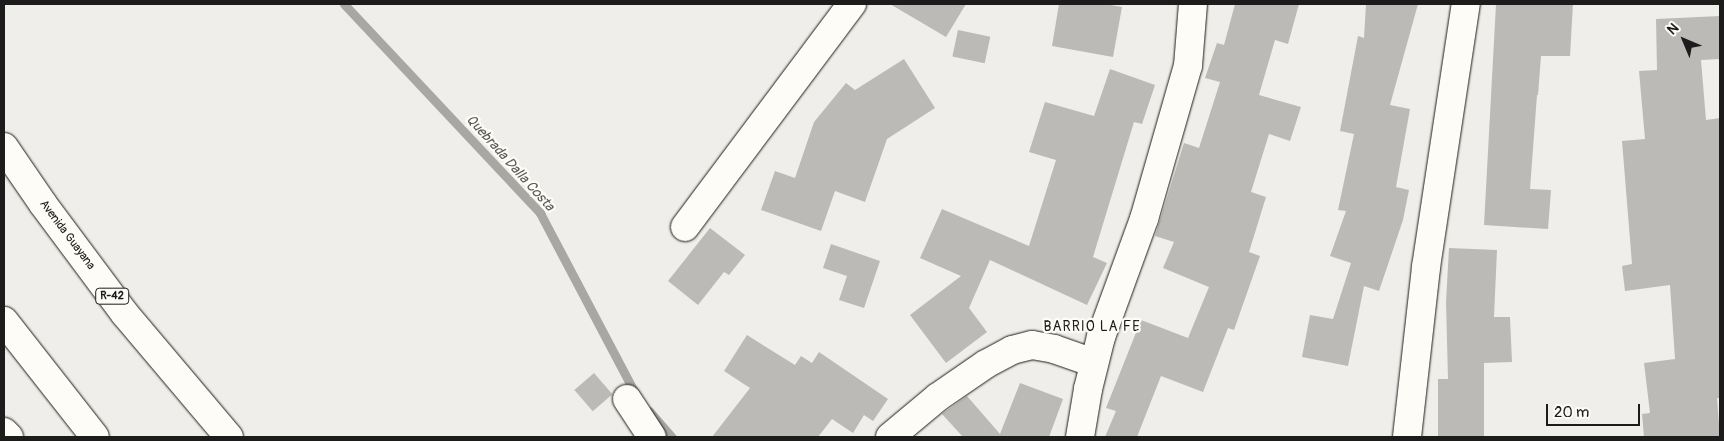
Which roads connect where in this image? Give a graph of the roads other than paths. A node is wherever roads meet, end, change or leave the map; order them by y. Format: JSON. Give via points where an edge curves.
{"nodes":[{"id":1,"x":852,"y":4,"type":"edge"},
{"id":2,"x":1193,"y":4,"type":"edge"},
{"id":3,"x":1466,"y":4,"type":"edge"},
{"id":4,"x":4,"y":147,"type":"edge"},
{"id":5,"x":685,"y":227,"type":"dead end"},
{"id":6,"x":4,"y":321,"type":"edge"},
{"id":7,"x":1094,"y":363,"type":"junction"},
{"id":8,"x":627,"y":399,"type":"dead end"},
{"id":9,"x":4,"y":432,"type":"edge"},
{"id":10,"x":9,"y":437,"type":"edge"},
{"id":11,"x":95,"y":437,"type":"edge"},
{"id":12,"x":229,"y":437,"type":"edge"},
{"id":13,"x":652,"y":437,"type":"edge"},
{"id":14,"x":890,"y":437,"type":"edge"},
{"id":15,"x":1080,"y":437,"type":"edge"},
{"id":16,"x":1407,"y":437,"type":"edge"}],
"edges":[{"from":1,"to":5,"type":"street"},
{"from":2,"to":7,"type":"street","via":[[1188,66],[1144,219]]},
{"from":3,"to":16,"type":"street","via":[[1426,267]]},
{"from":4,"to":12,"type":"street","name":"Avenida Guayana","number":"R-42","via":[[125,314]]},
{"from":6,"to":11,"type":"street"},
{"from":7,"to":14,"type":"street","via":[[1032,345],[1012,350],[938,397]]},
{"from":7,"to":15,"type":"street"},
{"from":8,"to":13,"type":"street"},
{"from":9,"to":10,"type":"street"}]}
